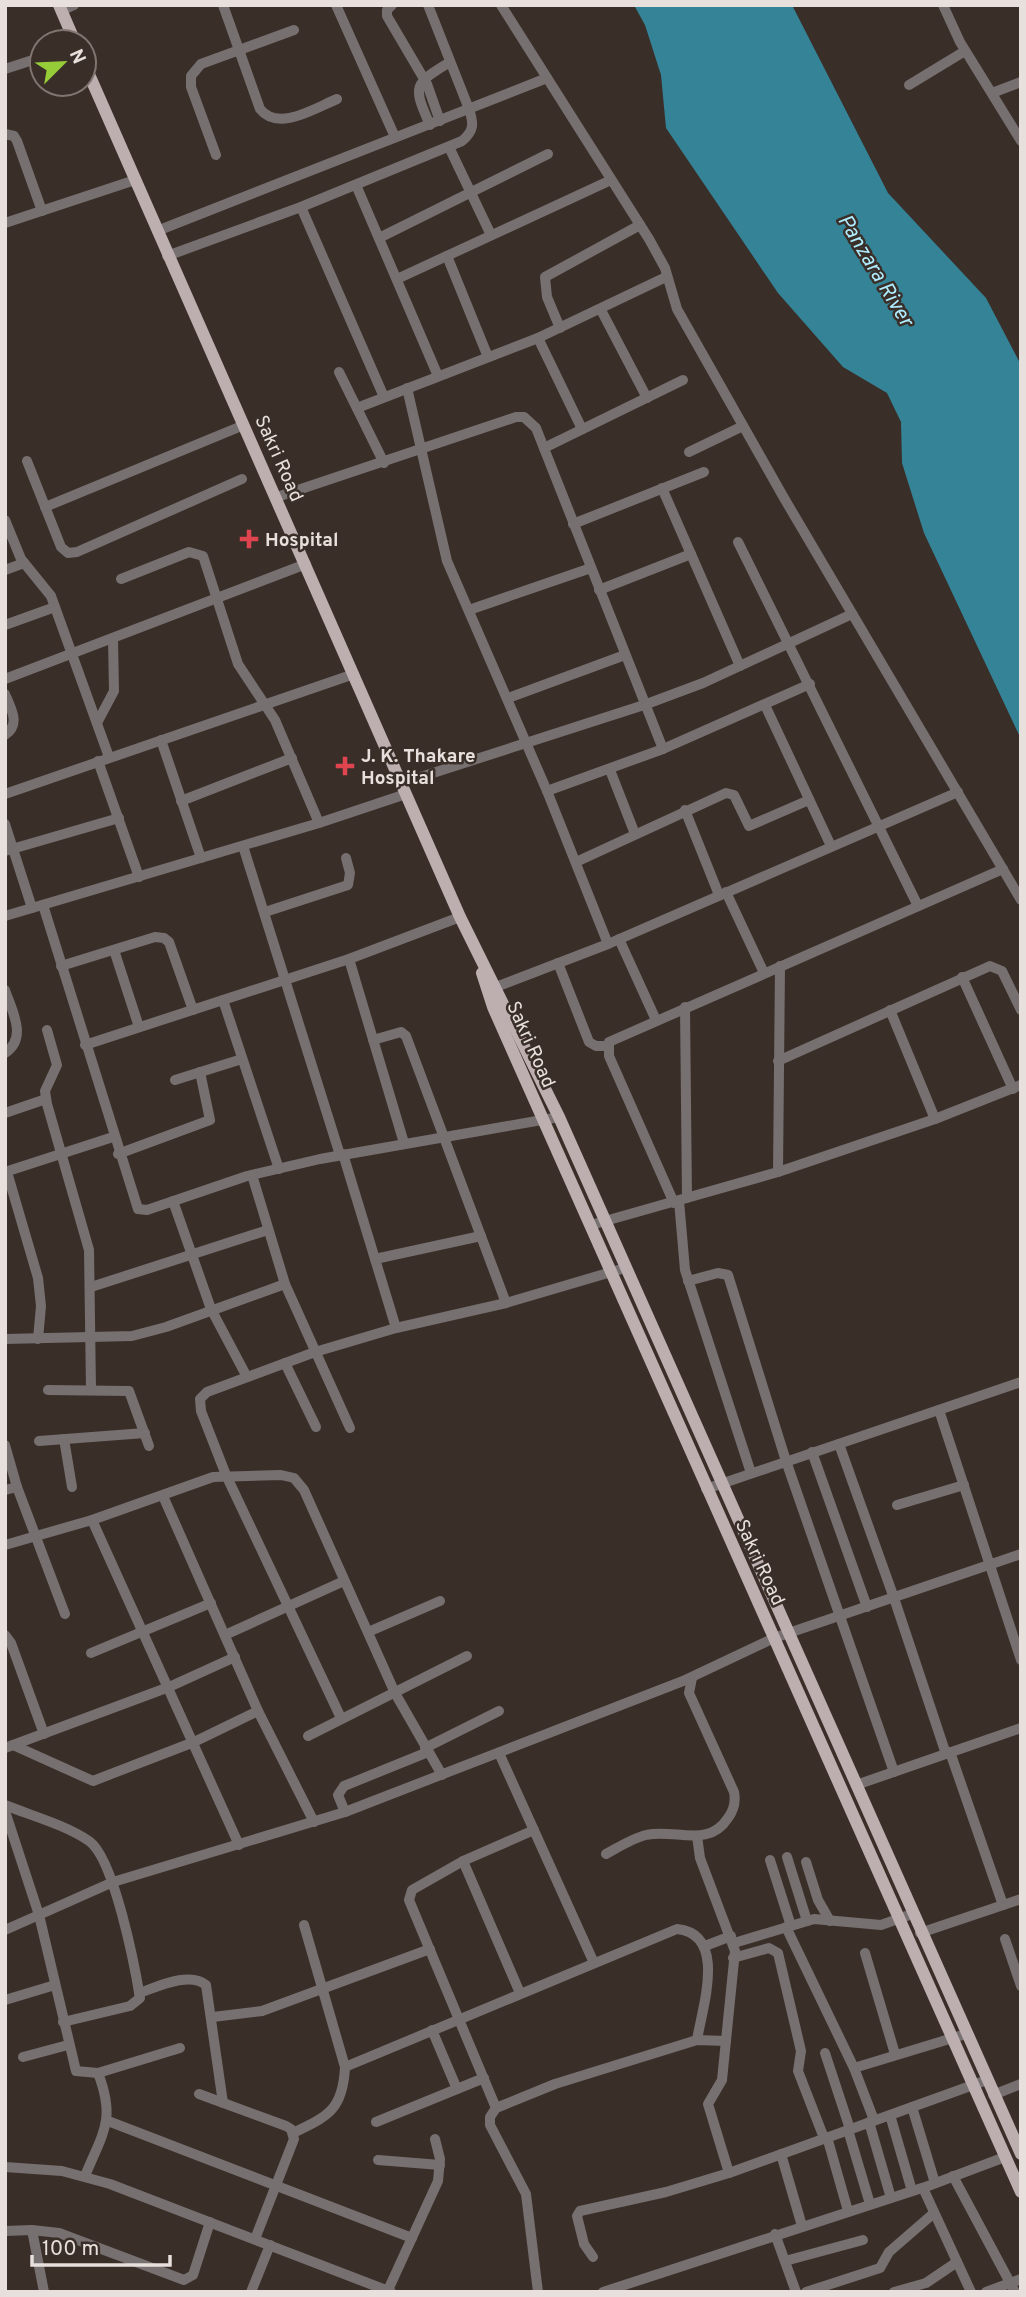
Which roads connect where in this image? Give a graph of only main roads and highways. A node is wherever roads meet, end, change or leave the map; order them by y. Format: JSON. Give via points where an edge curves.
{"nodes":[{"id":1,"x":60,"y":8,"type":"edge"},
{"id":2,"x":69,"y":28,"type":"edge"},
{"id":3,"x":98,"y":95,"type":"edge"},
{"id":4,"x":473,"y":946,"type":"junction"},
{"id":5,"x":552,"y":1118,"type":"junction"},
{"id":6,"x":618,"y":1270,"type":"junction"},
{"id":7,"x":906,"y":1917,"type":"junction"},
{"id":8,"x":1021,"y":2154,"type":"edge"},
{"id":9,"x":1021,"y":2192,"type":"edge"}],
"edges":[{"from":1,"to":2,"type":"main road"},
{"from":3,"to":4,"type":"main road","name":"Sakri Road"},
{"from":4,"to":5,"type":"main road","name":"Sakri Road","via":[[496,987]]},
{"from":4,"to":5,"type":"main road","name":"Sakri Road","via":[[493,1007]]},
{"from":5,"to":6,"type":"main road","name":"Sakri Road"},
{"from":6,"to":7,"type":"main road","name":"Sakri Road","via":[[706,1489]]},
{"from":6,"to":7,"type":"main road","name":"Sakri Road","via":[[721,1484],[856,1785]]},
{"from":7,"to":8,"type":"main road","name":"Sakri Road","via":[[920,1933]]},
{"from":7,"to":9,"type":"main road","name":"Sakri Road","via":[[972,2085]]}]}
